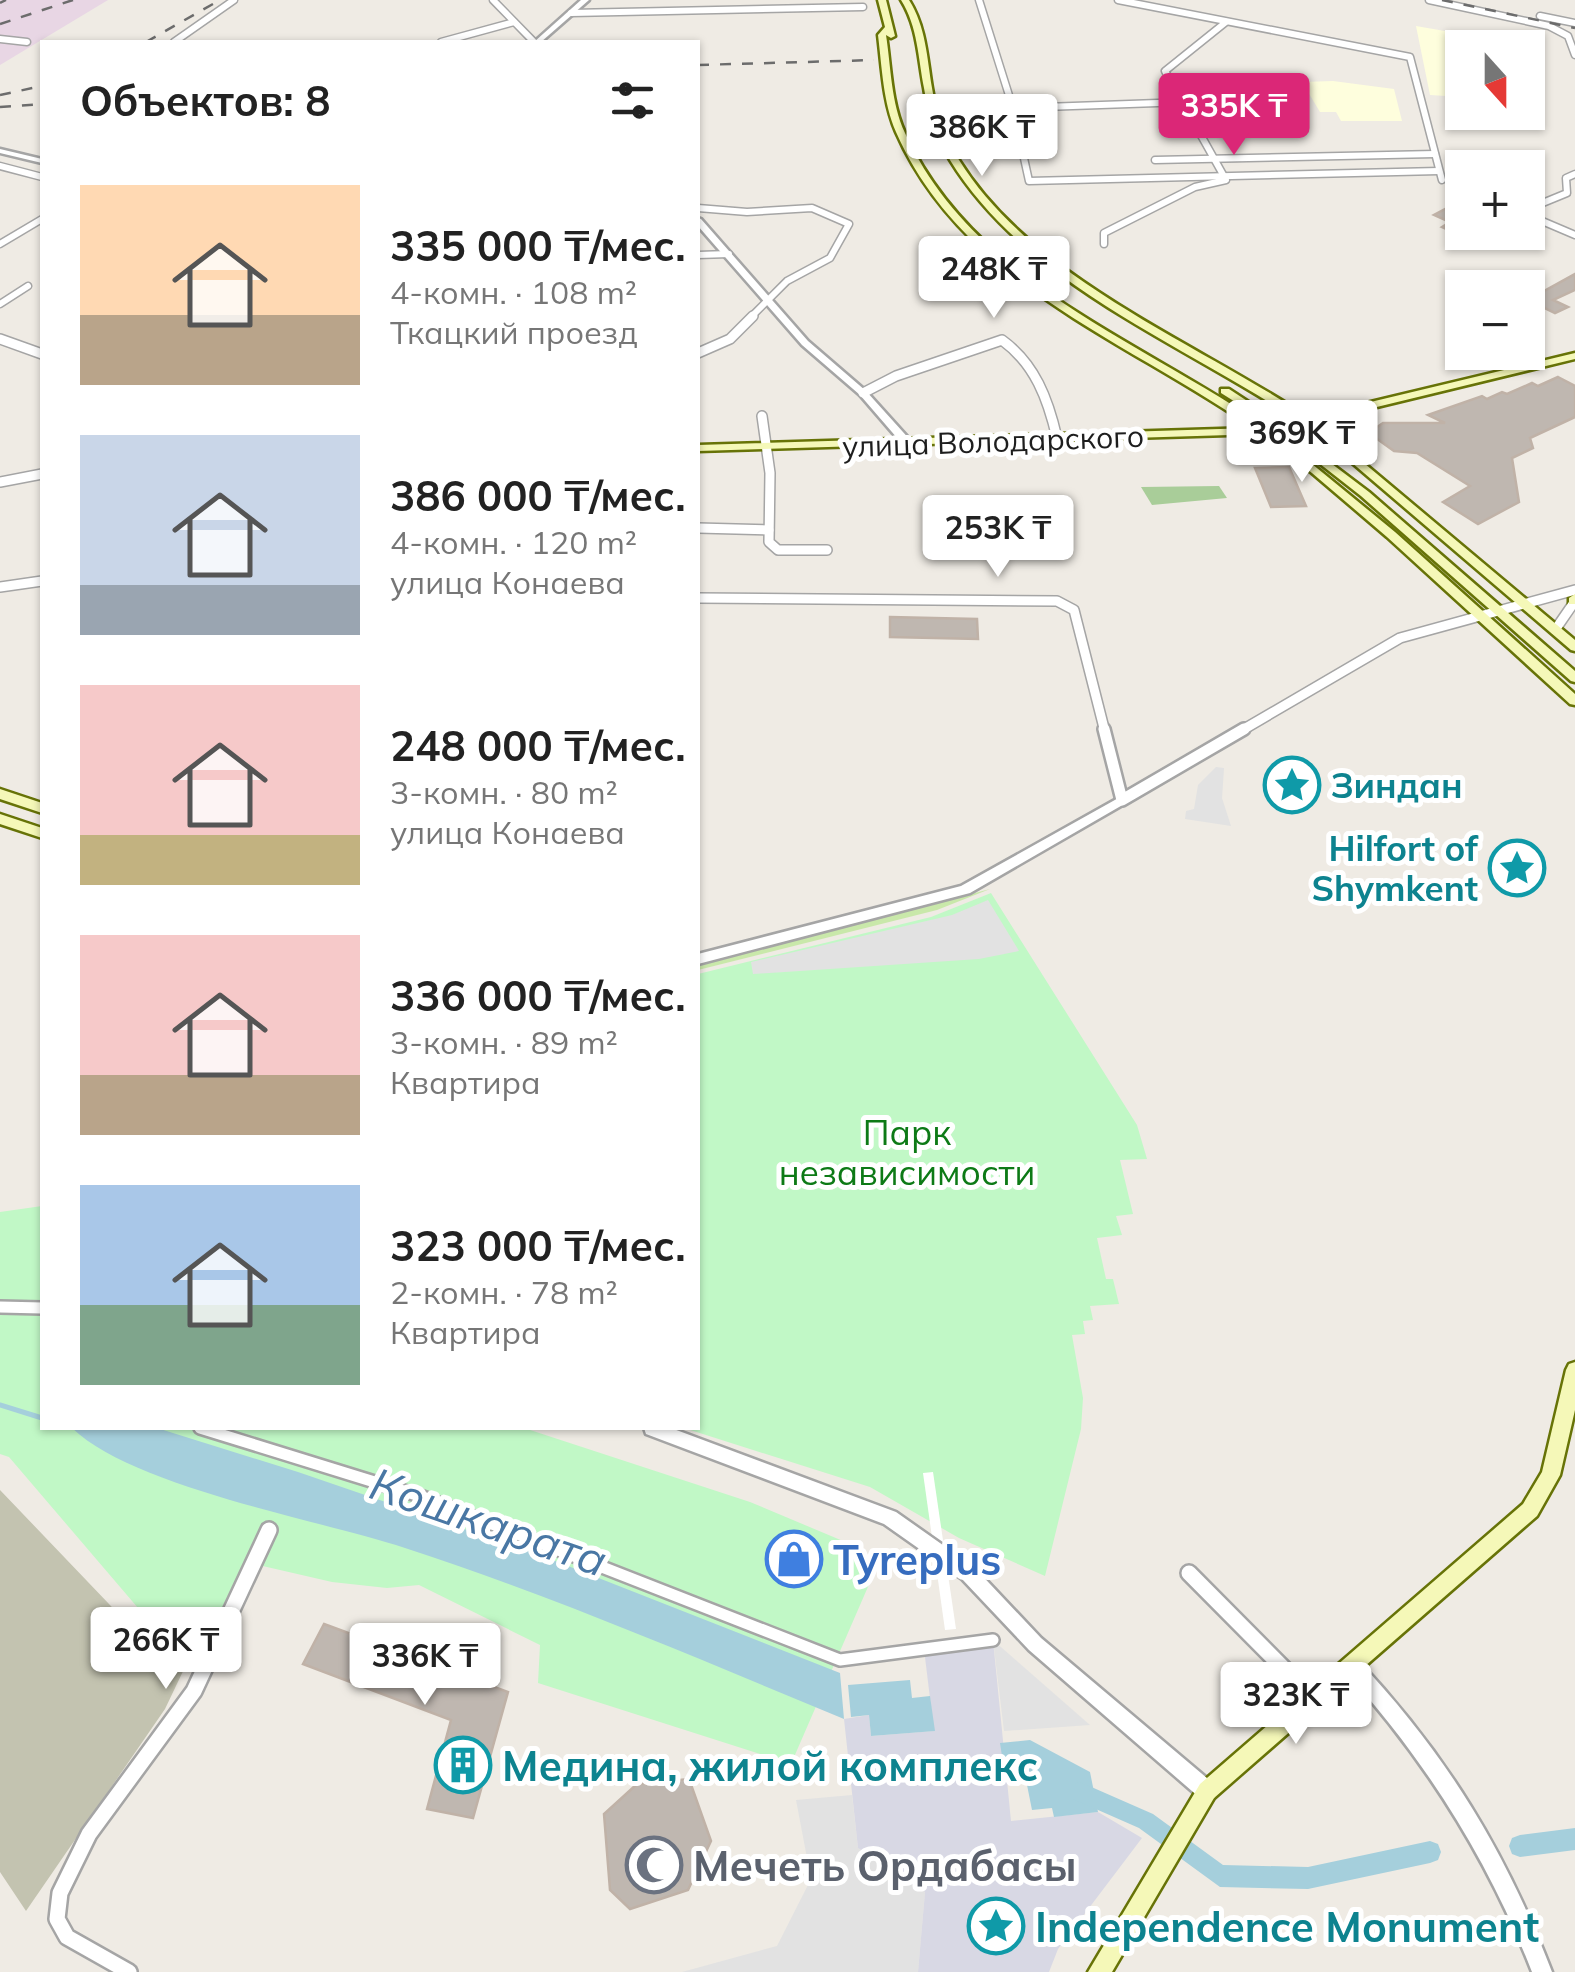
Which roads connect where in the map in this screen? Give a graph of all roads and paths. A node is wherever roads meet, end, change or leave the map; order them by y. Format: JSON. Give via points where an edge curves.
{"nodes":[{"id":1,"x":234,"y":0,"type":"edge"},
{"id":2,"x":492,"y":0,"type":"edge"},
{"id":3,"x":586,"y":0,"type":"edge"},
{"id":4,"x":882,"y":0,"type":"edge"},
{"id":5,"x":902,"y":0,"type":"edge"},
{"id":6,"x":979,"y":0,"type":"edge"},
{"id":7,"x":1118,"y":0,"type":"edge"},
{"id":8,"x":1428,"y":0,"type":"edge"},
{"id":9,"x":1464,"y":0,"type":"edge"},
{"id":10,"x":724,"y":4,"type":"edge"},
{"id":11,"x":1155,"y":4,"type":"edge"},
{"id":12,"x":863,"y":6,"type":"dead end"},
{"id":13,"x":571,"y":13,"type":"junction"},
{"id":14,"x":514,"y":22,"type":"junction"},
{"id":15,"x":1226,"y":22,"type":"junction"},
{"id":16,"x":1575,"y":23,"type":"edge"},
{"id":17,"x":888,"y":26,"type":"junction"},
{"id":18,"x":0,"y":39,"type":"edge"},
{"id":19,"x":177,"y":40,"type":"edge"},
{"id":20,"x":447,"y":40,"type":"edge"},
{"id":21,"x":534,"y":40,"type":"edge"},
{"id":22,"x":538,"y":40,"type":"edge"},
{"id":23,"x":26,"y":42,"type":"dead end"},
{"id":24,"x":1575,"y":55,"type":"edge"},
{"id":25,"x":1271,"y":98,"type":"dead end"},
{"id":26,"x":1182,"y":103,"type":"junction"},
{"id":27,"x":1013,"y":108,"type":"junction"},
{"id":28,"x":1435,"y":154,"type":"junction"},
{"id":29,"x":2,"y":157,"type":"edge"},
{"id":30,"x":1155,"y":160,"type":"dead end"},
{"id":31,"x":1211,"y":160,"type":"junction"},
{"id":32,"x":40,"y":161,"type":"edge"},
{"id":33,"x":1575,"y":174,"type":"edge"},
{"id":34,"x":40,"y":176,"type":"edge"},
{"id":35,"x":1220,"y":176,"type":"junction"},
{"id":36,"x":1545,"y":204,"type":"edge"},
{"id":37,"x":700,"y":208,"type":"edge"},
{"id":38,"x":40,"y":220,"type":"edge"},
{"id":39,"x":1545,"y":220,"type":"edge"},
{"id":40,"x":700,"y":223,"type":"edge"},
{"id":41,"x":1575,"y":234,"type":"edge"},
{"id":42,"x":0,"y":244,"type":"edge"},
{"id":43,"x":1104,"y":244,"type":"dead end"},
{"id":44,"x":729,"y":254,"type":"junction"},
{"id":45,"x":700,"y":255,"type":"edge"},
{"id":46,"x":28,"y":286,"type":"dead end"},
{"id":47,"x":770,"y":299,"type":"junction"},
{"id":48,"x":0,"y":304,"type":"edge"},
{"id":49,"x":0,"y":339,"type":"edge"},
{"id":50,"x":14,"y":343,"type":"junction"},
{"id":51,"x":40,"y":344,"type":"edge"},
{"id":52,"x":0,"y":350,"type":"edge"},
{"id":53,"x":31,"y":350,"type":"junction"},
{"id":54,"x":40,"y":353,"type":"edge"},
{"id":55,"x":700,"y":353,"type":"edge"},
{"id":56,"x":1575,"y":356,"type":"edge"},
{"id":57,"x":864,"y":394,"type":"junction"},
{"id":58,"x":762,"y":416,"type":"dead end"},
{"id":59,"x":1266,"y":425,"type":"junction"},
{"id":60,"x":1288,"y":426,"type":"junction"},
{"id":61,"x":1310,"y":428,"type":"junction"},
{"id":62,"x":1057,"y":438,"type":"junction"},
{"id":63,"x":908,"y":444,"type":"junction"},
{"id":64,"x":769,"y":447,"type":"junction"},
{"id":65,"x":700,"y":448,"type":"edge"},
{"id":66,"x":40,"y":474,"type":"edge"},
{"id":67,"x":0,"y":482,"type":"edge"},
{"id":68,"x":700,"y":528,"type":"edge"},
{"id":69,"x":769,"y":530,"type":"junction"},
{"id":70,"x":827,"y":550,"type":"dead end"},
{"id":71,"x":40,"y":581,"type":"edge"},
{"id":72,"x":0,"y":587,"type":"edge"},
{"id":73,"x":700,"y":598,"type":"edge"},
{"id":74,"x":1575,"y":598,"type":"edge"},
{"id":75,"x":1512,"y":607,"type":"junction"},
{"id":76,"x":1479,"y":616,"type":"junction"},
{"id":77,"x":1555,"y":630,"type":"junction"},
{"id":78,"x":1575,"y":647,"type":"edge"},
{"id":79,"x":1575,"y":660,"type":"edge"},
{"id":80,"x":1575,"y":678,"type":"edge"},
{"id":81,"x":1575,"y":701,"type":"edge"},
{"id":82,"x":0,"y":794,"type":"edge"},
{"id":83,"x":1122,"y":800,"type":"junction"},
{"id":84,"x":40,"y":807,"type":"edge"},
{"id":85,"x":0,"y":819,"type":"edge"},
{"id":86,"x":40,"y":833,"type":"edge"},
{"id":87,"x":700,"y":958,"type":"edge"},
{"id":88,"x":0,"y":1307,"type":"edge"},
{"id":89,"x":40,"y":1308,"type":"edge"},
{"id":90,"x":1575,"y":1370,"type":"edge"},
{"id":91,"x":206,"y":1430,"type":"edge"},
{"id":92,"x":657,"y":1430,"type":"edge"},
{"id":93,"x":268,"y":1530,"type":"dead end"},
{"id":94,"x":1188,"y":1573,"type":"dead end"},
{"id":95,"x":993,"y":1640,"type":"dead end"},
{"id":96,"x":1351,"y":1664,"type":"junction"},
{"id":97,"x":1313,"y":1698,"type":"junction"},
{"id":98,"x":1202,"y":1799,"type":"junction"},
{"id":99,"x":129,"y":1972,"type":"edge"},
{"id":100,"x":1100,"y":1972,"type":"edge"},
{"id":101,"x":1542,"y":1972,"type":"edge"}],
"edges":[{"from":1,"to":19,"type":"street"},
{"from":2,"to":14,"type":"street"},
{"from":3,"to":13,"type":"street"},
{"from":4,"to":17,"type":"main road"},
{"from":5,"to":60,"type":"main road","via":[[927,126],[975,202],[1035,258]]},
{"from":5,"to":61,"type":"main road","via":[[918,34],[937,126],[984,200],[1090,288]]},
{"from":6,"to":27,"type":"street"},
{"from":7,"to":11,"type":"street"},
{"from":8,"to":24,"type":"street","via":[[1550,26],[1564,32]]},
{"from":9,"to":16,"type":"street"},
{"from":10,"to":12,"type":"street"},
{"from":10,"to":13,"type":"street"},
{"from":11,"to":15,"type":"street"},
{"from":13,"to":22,"type":"street"},
{"from":14,"to":20,"type":"street"},
{"from":14,"to":21,"type":"street"},
{"from":15,"to":26,"type":"street","via":[[1165,71]]},
{"from":15,"to":28,"type":"street","via":[[1410,57]]},
{"from":17,"to":59,"type":"main road","via":[[919,152],[982,233],[1064,297]]},
{"from":17,"to":59,"type":"main road","via":[[882,35],[898,127],[946,206],[1008,266],[1056,300]]},
{"from":18,"to":23,"type":"street"},
{"from":25,"to":26,"type":"street"},
{"from":26,"to":27,"type":"street"},
{"from":26,"to":31,"type":"street"},
{"from":27,"to":35,"type":"street","via":[[1029,181]]},
{"from":28,"to":31,"type":"street"},
{"from":28,"to":35,"type":"street","via":[[1440,175]]},
{"from":29,"to":32,"type":"street"},
{"from":29,"to":34,"type":"street"},
{"from":30,"to":31,"type":"street"},
{"from":31,"to":35,"type":"street"},
{"from":33,"to":36,"type":"street","via":[[1566,178],[1567,193]]},
{"from":35,"to":43,"type":"street","via":[[1226,180],[1194,188],[1104,233]]},
{"from":37,"to":47,"type":"street","via":[[810,207],[849,224],[830,258],[787,281]]},
{"from":38,"to":42,"type":"street"},
{"from":39,"to":41,"type":"street"},
{"from":40,"to":44,"type":"street"},
{"from":44,"to":45,"type":"street"},
{"from":44,"to":47,"type":"street"},
{"from":46,"to":48,"type":"street"},
{"from":47,"to":55,"type":"street","via":[[730,339]]},
{"from":47,"to":57,"type":"street","via":[[817,355]]},
{"from":49,"to":50,"type":"street"},
{"from":50,"to":52,"type":"street"},
{"from":50,"to":53,"type":"street"},
{"from":51,"to":53,"type":"street"},
{"from":53,"to":54,"type":"street"},
{"from":56,"to":61,"type":"main road","name":"улица Володарского","via":[[1332,416]]},
{"from":57,"to":62,"type":"street","via":[[896,376],[1002,340],[1033,370]]},
{"from":57,"to":63,"type":"street"},
{"from":58,"to":64,"type":"street"},
{"from":59,"to":60,"type":"main road","name":"улица Володарского"},
{"from":59,"to":62,"type":"main road","name":"улица Володарского"},
{"from":59,"to":76,"type":"main road"},
{"from":60,"to":61,"type":"main road","name":"улица Володарского"},
{"from":60,"to":75,"type":"main road"},
{"from":61,"to":75,"type":"main road"},
{"from":62,"to":63,"type":"main road","name":"улица Володарского"},
{"from":63,"to":64,"type":"main road","name":"улица Володарского"},
{"from":64,"to":65,"type":"main road","name":"улица Володарского"},
{"from":64,"to":69,"type":"street"},
{"from":66,"to":67,"type":"street"},
{"from":68,"to":69,"type":"street"},
{"from":69,"to":70,"type":"street","via":[[774,549]]},
{"from":71,"to":72,"type":"street"},
{"from":73,"to":83,"type":"street","via":[[1057,601],[1074,610]]},
{"from":74,"to":75,"type":"street"},
{"from":74,"to":77,"type":"street"},
{"from":75,"to":76,"type":"street"},
{"from":75,"to":77,"type":"main road"},
{"from":75,"to":79,"type":"main road"},
{"from":75,"to":80,"type":"main road"},
{"from":76,"to":81,"type":"main road"},
{"from":76,"to":83,"type":"street","via":[[1400,638]]},
{"from":77,"to":78,"type":"main road"},
{"from":82,"to":84,"type":"main road"},
{"from":83,"to":87,"type":"street","via":[[965,890]]},
{"from":85,"to":86,"type":"main road"},
{"from":88,"to":89,"type":"street"},
{"from":90,"to":96,"type":"main road","via":[[1551,1475],[1530,1510]]},
{"from":91,"to":95,"type":"street","via":[[424,1497],[840,1660]]},
{"from":92,"to":98,"type":"street","via":[[890,1518],[968,1573]]},
{"from":93,"to":99,"type":"street","via":[[193,1693],[73,1860],[58,1903],[57,1924],[69,1939]]},
{"from":94,"to":97,"type":"street"},
{"from":96,"to":97,"type":"main road"},
{"from":96,"to":101,"type":"street","via":[[1388,1702],[1474,1828],[1520,1910]]},
{"from":97,"to":98,"type":"main road"},
{"from":98,"to":100,"type":"main road"}]}
